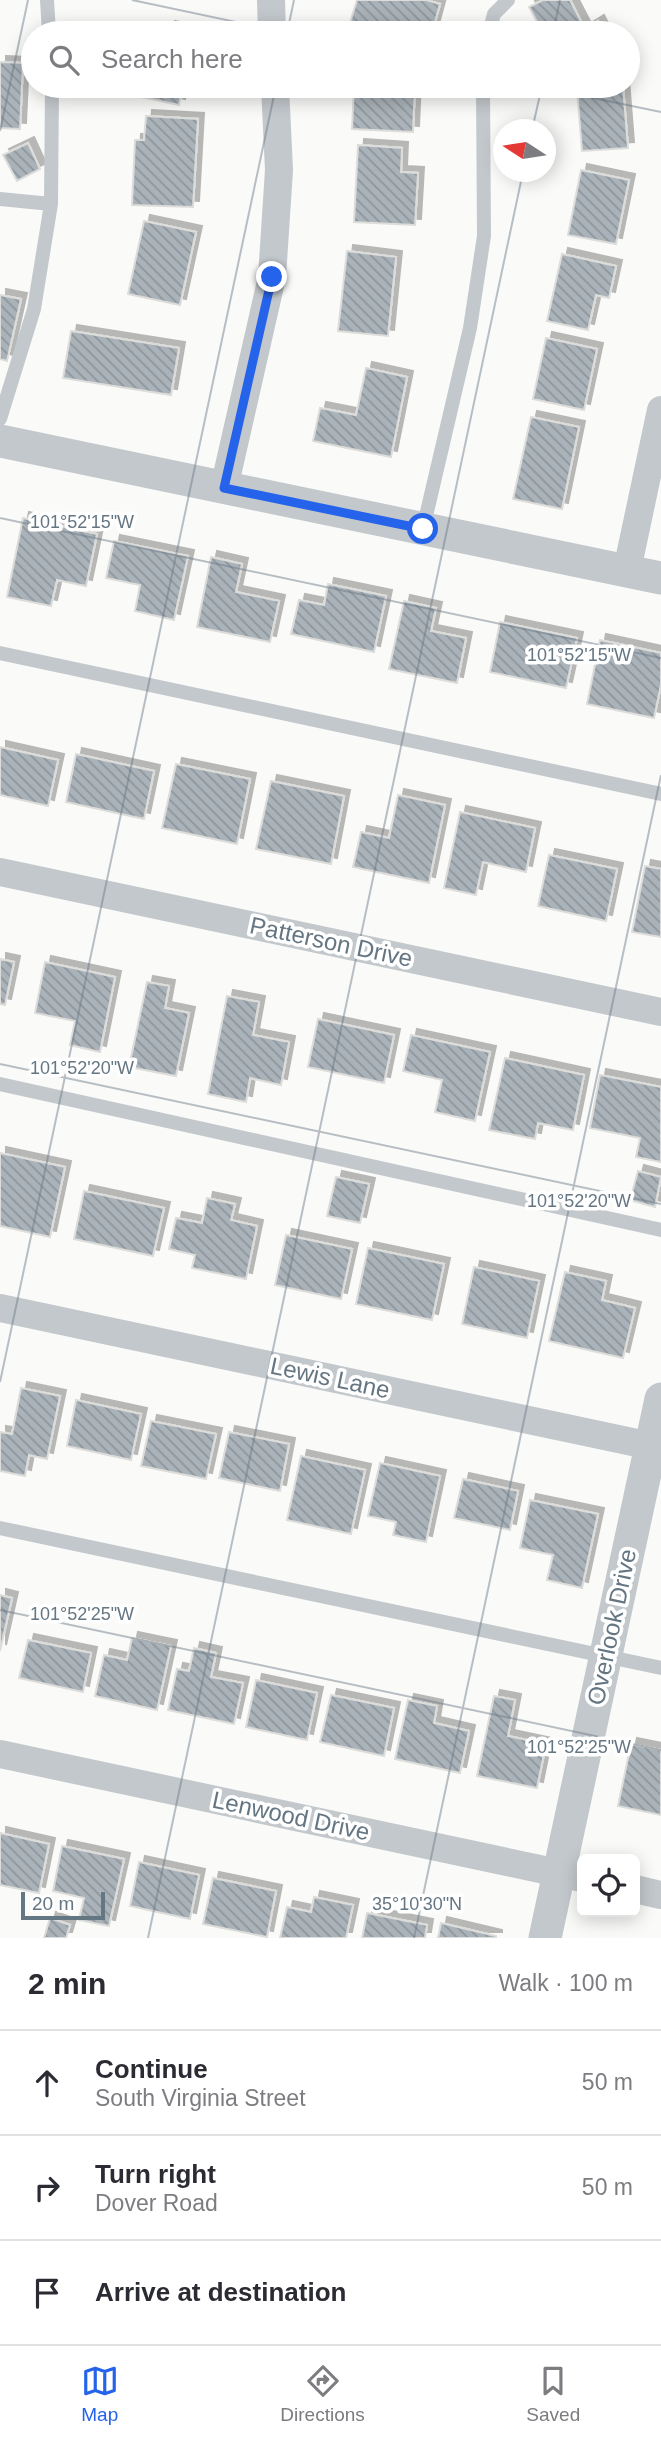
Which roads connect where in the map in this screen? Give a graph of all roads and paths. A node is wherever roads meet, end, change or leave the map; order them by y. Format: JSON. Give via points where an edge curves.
{"nodes":[{"id":1,"x":47,"y":0,"type":"edge"},
{"id":2,"x":271,"y":0,"type":"edge"},
{"id":3,"x":508,"y":0,"type":"edge"},
{"id":4,"x":48,"y":21,"type":"edge"},
{"id":5,"x":272,"y":21,"type":"edge"},
{"id":6,"x":492,"y":21,"type":"edge"},
{"id":7,"x":52,"y":98,"type":"edge"},
{"id":8,"x":276,"y":98,"type":"edge"},
{"id":9,"x":483,"y":98,"type":"edge"},
{"id":10,"x":0,"y":199,"type":"edge"},
{"id":11,"x":51,"y":204,"type":"junction"},
{"id":12,"x":661,"y":410,"type":"edge"},
{"id":13,"x":0,"y":419,"type":"edge"},
{"id":14,"x":0,"y":442,"type":"edge"},
{"id":15,"x":224,"y":488,"type":"junction"},
{"id":16,"x":423,"y":529,"type":"junction"},
{"id":17,"x":626,"y":570,"type":"junction"},
{"id":18,"x":661,"y":578,"type":"edge"},
{"id":19,"x":0,"y":653,"type":"edge"},
{"id":20,"x":661,"y":794,"type":"edge"},
{"id":21,"x":0,"y":872,"type":"edge"},
{"id":22,"x":661,"y":1012,"type":"edge"},
{"id":23,"x":0,"y":1084,"type":"edge"},
{"id":24,"x":661,"y":1230,"type":"edge"},
{"id":25,"x":0,"y":1308,"type":"edge"},
{"id":26,"x":661,"y":1399,"type":"edge"},
{"id":27,"x":656,"y":1447,"type":"edge"},
{"id":28,"x":0,"y":1528,"type":"edge"},
{"id":29,"x":606,"y":1656,"type":"junction"},
{"id":30,"x":661,"y":1668,"type":"edge"},
{"id":31,"x":0,"y":1754,"type":"edge"},
{"id":32,"x":570,"y":1876,"type":"edge"},
{"id":33,"x":640,"y":1890,"type":"edge"},
{"id":34,"x":661,"y":1895,"type":"edge"},
{"id":35,"x":545,"y":1938,"type":"edge"}],
"edges":[{"from":1,"to":4,"type":"lane"},
{"from":2,"to":5,"type":"street"},
{"from":3,"to":6,"type":"lane"},
{"from":7,"to":11,"type":"lane"},
{"from":8,"to":15,"type":"street","via":[[279,170],[272,277]]},
{"from":9,"to":16,"type":"lane","via":[[484,236],[470,328]]},
{"from":10,"to":11,"type":"lane"},
{"from":11,"to":13,"type":"lane","via":[[34,309]]},
{"from":12,"to":17,"type":"street"},
{"from":14,"to":15,"type":"street"},
{"from":15,"to":16,"type":"street"},
{"from":16,"to":17,"type":"street"},
{"from":17,"to":18,"type":"street"},
{"from":19,"to":20,"type":"lane"},
{"from":21,"to":22,"type":"street","name":"Patterson Drive"},
{"from":23,"to":24,"type":"lane"},
{"from":25,"to":27,"type":"street","name":"Lewis Lane"},
{"from":26,"to":27,"type":"street","name":"Overlook Drive"},
{"from":27,"to":29,"type":"street","name":"Overlook Drive"},
{"from":28,"to":29,"type":"lane"},
{"from":29,"to":30,"type":"lane"},
{"from":29,"to":32,"type":"street","name":"Overlook Drive"},
{"from":31,"to":32,"type":"street","name":"Lenwood Drive"},
{"from":32,"to":35,"type":"street","name":"Overlook Drive"},
{"from":33,"to":34,"type":"street"}]}
